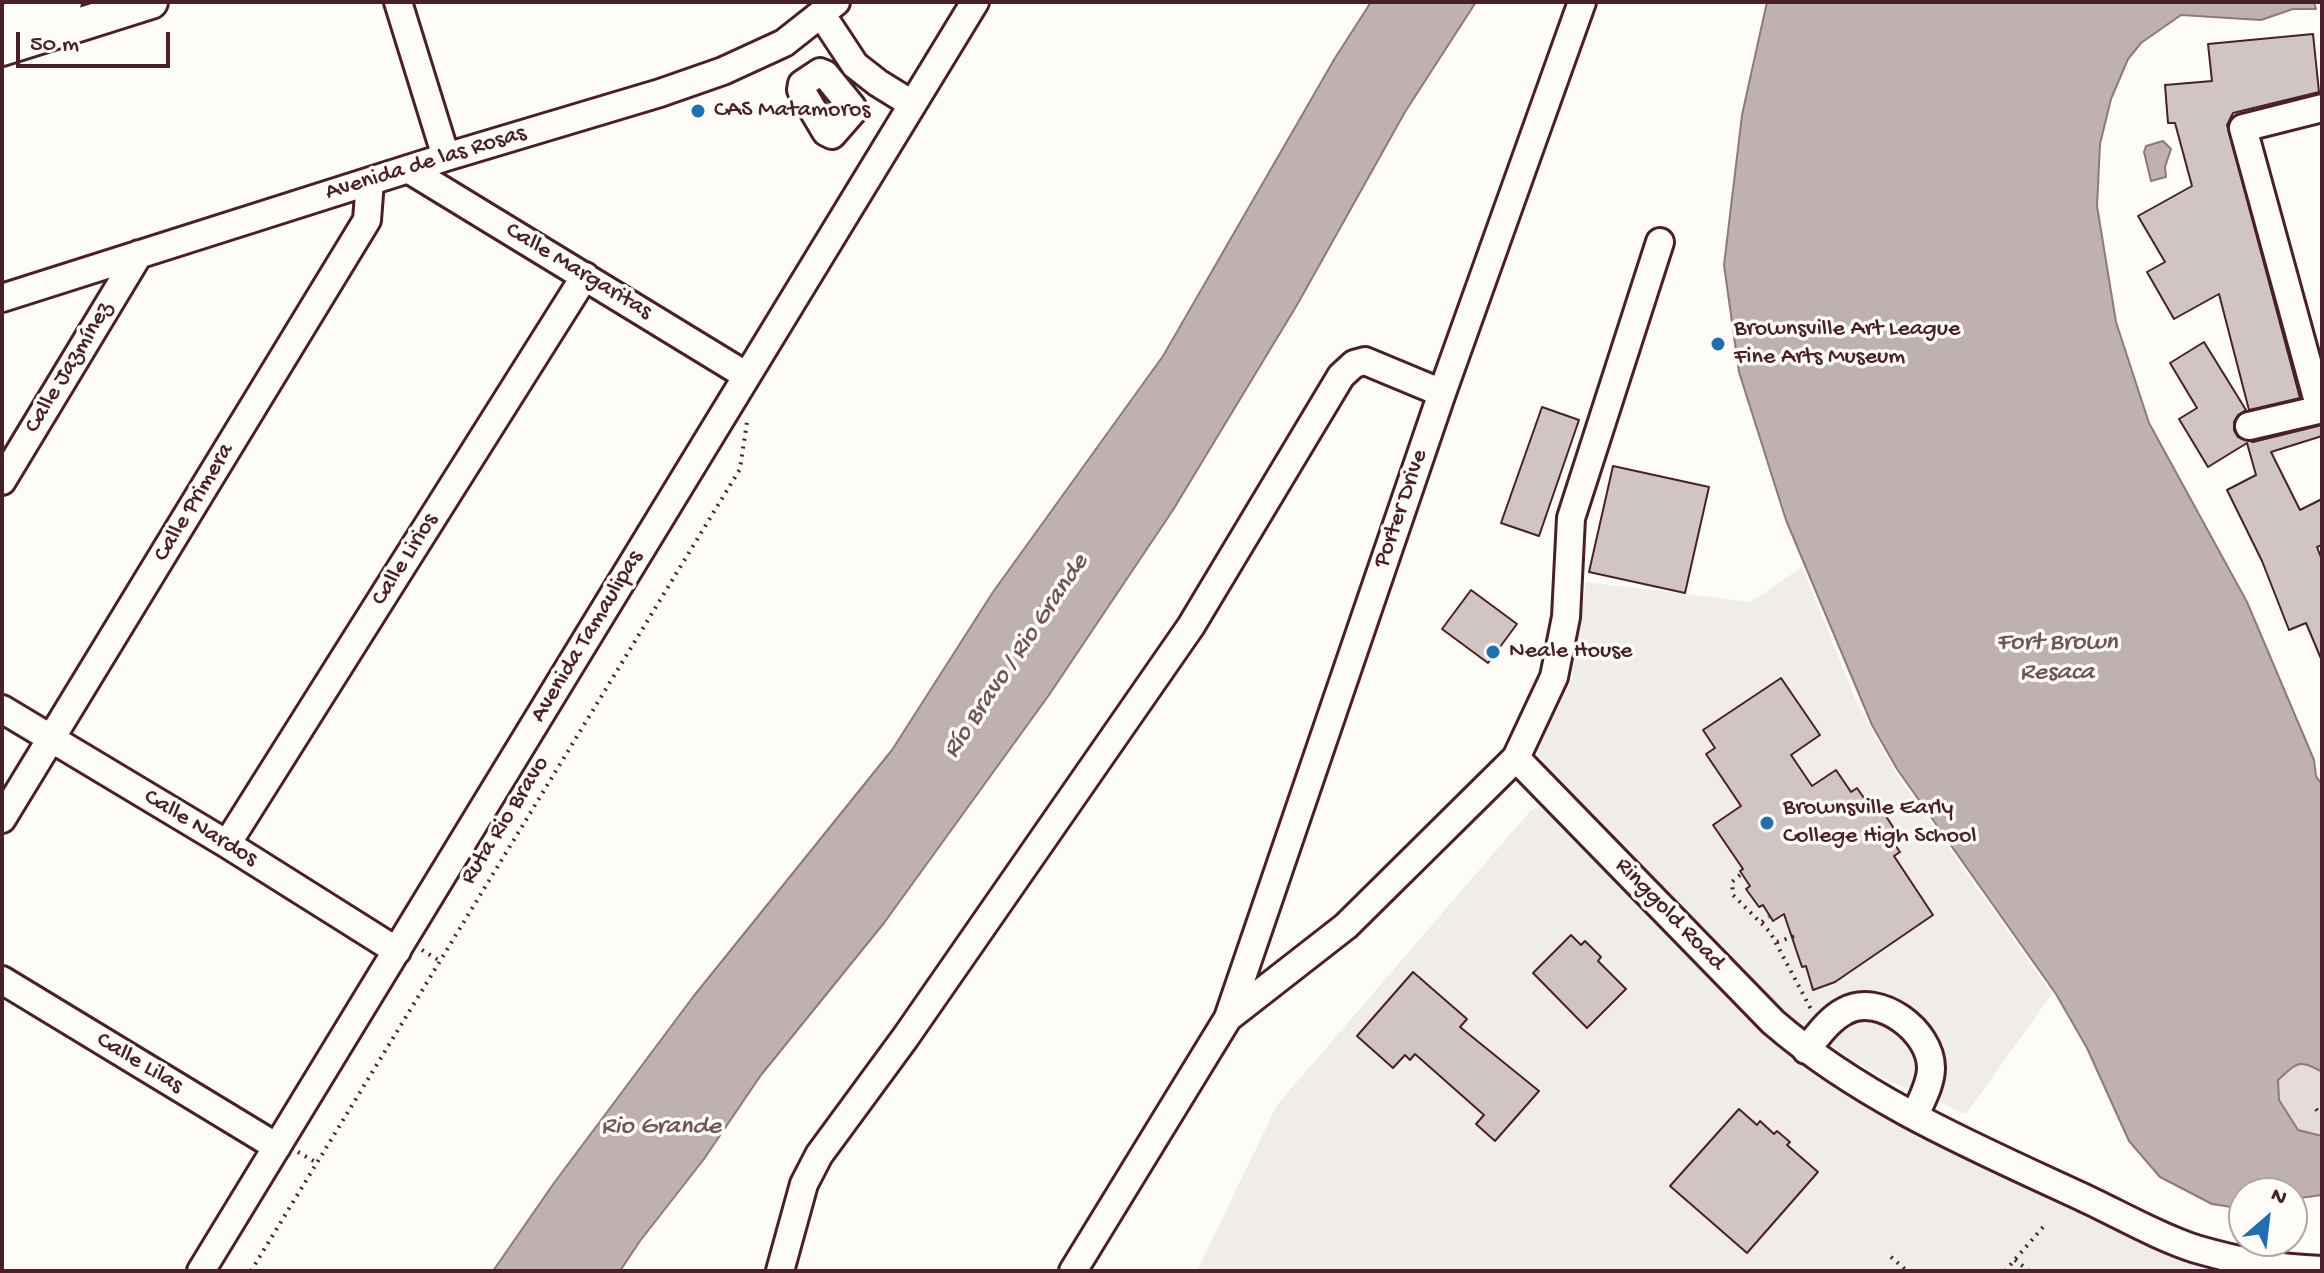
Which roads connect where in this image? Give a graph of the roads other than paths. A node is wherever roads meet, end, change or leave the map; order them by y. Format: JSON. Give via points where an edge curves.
{"nodes":[{"id":1,"x":65,"y":2,"type":"edge"},
{"id":2,"x":151,"y":2,"type":"edge"},
{"id":3,"x":398,"y":2,"type":"edge"},
{"id":4,"x":975,"y":2,"type":"edge"},
{"id":5,"x":1582,"y":2,"type":"edge"},
{"id":6,"x":829,"y":9,"type":"edge"},
{"id":7,"x":2,"y":22,"type":"edge"},
{"id":8,"x":37,"y":25,"type":"junction"},
{"id":9,"x":2,"y":49,"type":"edge"},
{"id":10,"x":855,"y":65,"type":"junction"},
{"id":11,"x":834,"y":85,"type":"dead end"},
{"id":12,"x":912,"y":104,"type":"junction"},
{"id":13,"x":2322,"y":108,"type":"edge"},
{"id":14,"x":446,"y":157,"type":"junction"},
{"id":15,"x":408,"y":169,"type":"junction"},
{"id":16,"x":370,"y":181,"type":"junction"},
{"id":17,"x":1660,"y":242,"type":"dead end"},
{"id":18,"x":139,"y":254,"type":"junction"},
{"id":19,"x":585,"y":276,"type":"junction"},
{"id":20,"x":2,"y":298,"type":"edge"},
{"id":21,"x":747,"y":376,"type":"junction"},
{"id":22,"x":1442,"y":393,"type":"junction"},
{"id":23,"x":2321,"y":409,"type":"edge"},
{"id":24,"x":2249,"y":426,"type":"dead end"},
{"id":25,"x":10,"y":451,"type":"edge"},
{"id":26,"x":2,"y":481,"type":"edge"},
{"id":27,"x":2,"y":709,"type":"edge"},
{"id":28,"x":52,"y":739,"type":"junction"},
{"id":29,"x":1516,"y":758,"type":"junction"},
{"id":30,"x":2,"y":819,"type":"edge"},
{"id":31,"x":227,"y":844,"type":"junction"},
{"id":32,"x":397,"y":951,"type":"junction"},
{"id":33,"x":2,"y":980,"type":"edge"},
{"id":34,"x":1228,"y":1018,"type":"junction"},
{"id":35,"x":1806,"y":1050,"type":"junction"},
{"id":36,"x":1915,"y":1115,"type":"junction"},
{"id":37,"x":277,"y":1147,"type":"junction"},
{"id":38,"x":2322,"y":1270,"type":"edge"},
{"id":39,"x":201,"y":1271,"type":"edge"},
{"id":40,"x":780,"y":1271,"type":"edge"},
{"id":41,"x":1073,"y":1271,"type":"edge"}],
"edges":[{"from":1,"to":8,"type":"main road"},
{"from":2,"to":8,"type":"main road"},
{"from":3,"to":14,"type":"street"},
{"from":4,"to":12,"type":"street","name":"Avenida Tamaulipas"},
{"from":5,"to":22,"type":"street","name":"Porter Drive"},
{"from":6,"to":10,"type":"street"},
{"from":6,"to":14,"type":"street","name":"Avenida de las Rosas","via":[[784,43],[723,71]]},
{"from":7,"to":8,"type":"main road"},
{"from":8,"to":9,"type":"main road"},
{"from":10,"to":11,"type":"street"},
{"from":10,"to":12,"type":"street"},
{"from":12,"to":21,"type":"street","name":"Avenida Tamaulipas"},
{"from":13,"to":23,"type":"street","via":[[2243,128]]},
{"from":14,"to":15,"type":"street","name":"Avenida de las Rosas"},
{"from":15,"to":16,"type":"street","name":"Avenida de las Rosas"},
{"from":15,"to":19,"type":"street","name":"Calle Margaritas"},
{"from":16,"to":18,"type":"street","name":"Avenida de las Rosas"},
{"from":16,"to":28,"type":"street","name":"Calle Primera","via":[[367,220]]},
{"from":17,"to":29,"type":"street","via":[[1571,518],[1566,617],[1554,677]]},
{"from":18,"to":20,"type":"street","name":"Avenida de las Rosas"},
{"from":18,"to":25,"type":"street","name":"Calle Jazmínez"},
{"from":19,"to":21,"type":"street","name":"Calle Margaritas"},
{"from":19,"to":31,"type":"street","name":"Calle Lirios"},
{"from":21,"to":32,"type":"street","name":"Avenida Tamaulipas"},
{"from":22,"to":34,"type":"street","name":"Porter Drive"},
{"from":22,"to":40,"type":"street","via":[[1365,361],[1341,376],[1191,626],[819,1155],[804,1184]]},
{"from":23,"to":24,"type":"street"},
{"from":25,"to":26,"type":"street","name":"Calle Jazmínez"},
{"from":27,"to":28,"type":"street","name":"Calle Nardos"},
{"from":28,"to":30,"type":"street","name":"Calle Primera"},
{"from":28,"to":31,"type":"street","name":"Calle Nardos"},
{"from":29,"to":34,"type":"street","via":[[1346,926]]},
{"from":29,"to":35,"type":"street","name":"Ringgold Road"},
{"from":31,"to":32,"type":"street","name":"Calle Nardos"},
{"from":32,"to":37,"type":"street","name":"Avenida Tamaulipas"},
{"from":33,"to":37,"type":"street","name":"Calle Lilas"},
{"from":34,"to":41,"type":"street"},
{"from":35,"to":36,"type":"street","name":"Ringgold Road"},
{"from":35,"to":36,"type":"street","via":[[1847,1009],[1870,1006],[1917,1029],[1931,1068]]},
{"from":36,"to":38,"type":"street","name":"Ringgold Road","via":[[2192,1247],[2273,1268]]},
{"from":37,"to":39,"type":"street","name":"Avenida Tamaulipas"}]}
